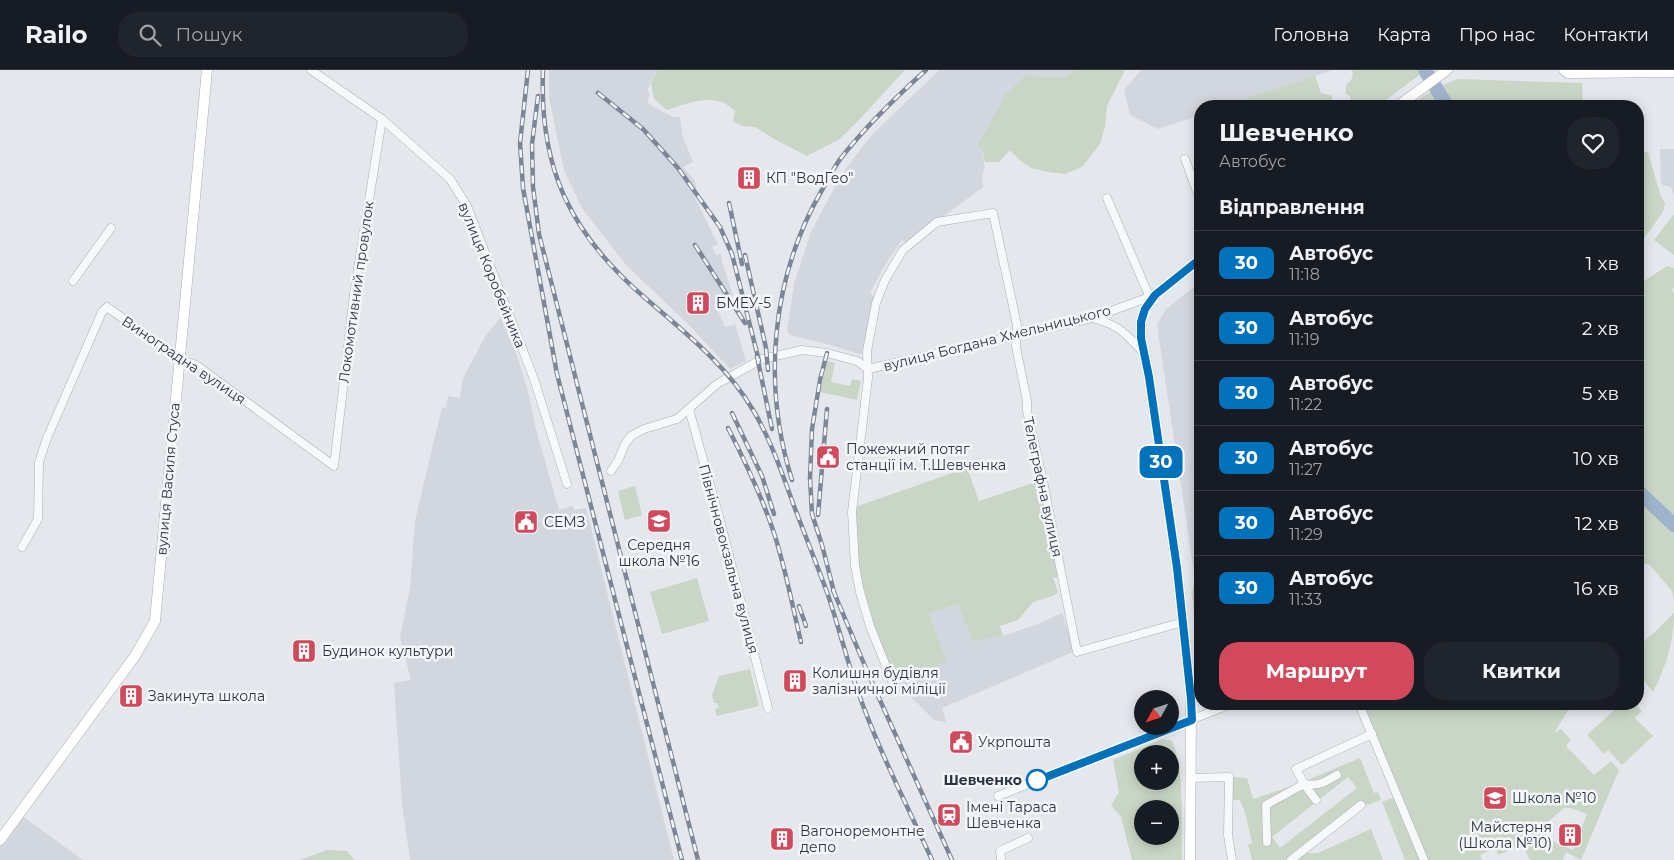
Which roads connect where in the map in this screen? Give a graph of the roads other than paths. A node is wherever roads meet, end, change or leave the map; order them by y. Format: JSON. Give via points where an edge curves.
{"nodes":[{"id":1,"x":207,"y":70,"type":"edge"},
{"id":2,"x":311,"y":70,"type":"edge"},
{"id":3,"x":1447,"y":70,"type":"edge"},
{"id":4,"x":1564,"y":70,"type":"edge"},
{"id":5,"x":1674,"y":72,"type":"edge"},
{"id":6,"x":1406,"y":100,"type":"edge"},
{"id":7,"x":382,"y":119,"type":"junction"},
{"id":8,"x":1185,"y":159,"type":"dead end"},
{"id":9,"x":1194,"y":184,"type":"edge"},
{"id":10,"x":1107,"y":198,"type":"dead end"},
{"id":11,"x":111,"y":228,"type":"dead end"},
{"id":12,"x":1194,"y":264,"type":"edge"},
{"id":13,"x":74,"y":281,"type":"dead end"},
{"id":14,"x":1152,"y":297,"type":"junction"},
{"id":15,"x":1092,"y":318,"type":"junction"},
{"id":16,"x":1017,"y":336,"type":"junction"},
{"id":17,"x":1143,"y":352,"type":"junction"},
{"id":18,"x":179,"y":359,"type":"junction"},
{"id":19,"x":868,"y":369,"type":"junction"},
{"id":20,"x":689,"y":409,"type":"junction"},
{"id":21,"x":334,"y":466,"type":"joint"},
{"id":22,"x":610,"y":471,"type":"dead end"},
{"id":23,"x":567,"y":484,"type":"dead end"},
{"id":24,"x":22,"y":547,"type":"dead end"},
{"id":25,"x":1183,"y":622,"type":"junction"},
{"id":26,"x":892,"y":681,"type":"dead end"},
{"id":27,"x":768,"y":708,"type":"dead end"},
{"id":28,"x":1216,"y":710,"type":"edge"},
{"id":29,"x":1362,"y":710,"type":"edge"},
{"id":30,"x":1192,"y":720,"type":"junction"},
{"id":31,"x":1372,"y":734,"type":"junction"},
{"id":32,"x":1337,"y":775,"type":"dead end"},
{"id":33,"x":1191,"y":778,"type":"junction"},
{"id":34,"x":1304,"y":784,"type":"junction"},
{"id":35,"x":998,"y":796,"type":"dead end"},
{"id":36,"x":1316,"y":800,"type":"dead end"},
{"id":37,"x":1361,"y":805,"type":"dead end"},
{"id":38,"x":1028,"y":838,"type":"dead end"},
{"id":39,"x":0,"y":840,"type":"edge"},
{"id":40,"x":1267,"y":842,"type":"dead end"},
{"id":41,"x":1000,"y":860,"type":"edge"},
{"id":42,"x":1190,"y":860,"type":"edge"},
{"id":43,"x":1232,"y":860,"type":"edge"},
{"id":44,"x":1291,"y":860,"type":"edge"},
{"id":45,"x":1424,"y":860,"type":"edge"}],
"edges":[{"from":1,"to":18,"type":"street","name":"вулиця Василя Стуса"},
{"from":2,"to":7,"type":"street","name":"вулиця Коробейника"},
{"from":3,"to":6,"type":"street"},
{"from":4,"to":5,"type":"street","via":[[1568,73]]},
{"from":7,"to":21,"type":"street","name":"Локомотивний провулок","via":[[354,294]]},
{"from":7,"to":23,"type":"street","name":"вулиця Коробейника","via":[[450,179],[467,206],[534,379]]},
{"from":8,"to":9,"type":"street"},
{"from":10,"to":14,"type":"street"},
{"from":11,"to":13,"type":"street"},
{"from":12,"to":14,"type":"street","name":"вулиця Богдана Хмельницького"},
{"from":14,"to":15,"type":"street","name":"вулиця Богдана Хмельницького"},
{"from":14,"to":17,"type":"street","via":[[1141,322]]},
{"from":15,"to":16,"type":"street","name":"вулиця Богдана Хмельницького"},
{"from":15,"to":17,"type":"street","via":[[1111,323]]},
{"from":16,"to":19,"type":"street","name":"вулиця Богдана Хмельницького"},
{"from":16,"to":19,"type":"street","name":"Телеграфна вулиця","via":[[993,213],[937,222],[903,250],[885,280],[876,302],[867,351]]},
{"from":16,"to":25,"type":"street","name":"Телеграфна вулиця","via":[[1027,411],[1077,652]]},
{"from":17,"to":25,"type":"street"},
{"from":18,"to":21,"type":"street","name":"Виноградна вулиця","via":[[196,365]]},
{"from":18,"to":24,"type":"street","name":"Виноградна вулиця","via":[[107,307],[102,312],[47,438],[39,462],[38,519]]},
{"from":18,"to":39,"type":"street","name":"вулиця Василя Стуса","via":[[155,621],[135,656]]},
{"from":19,"to":20,"type":"street","via":[[857,361],[827,353],[790,352],[762,359],[730,376]]},
{"from":19,"to":26,"type":"street","via":[[852,512],[855,566],[870,626]]},
{"from":20,"to":22,"type":"street","via":[[677,419],[631,436]]},
{"from":20,"to":27,"type":"street","name":"Північновокзальна вулиця"},
{"from":25,"to":30,"type":"street"},
{"from":28,"to":30,"type":"street"},
{"from":29,"to":31,"type":"street"},
{"from":30,"to":33,"type":"street"},
{"from":30,"to":35,"type":"street"},
{"from":31,"to":34,"type":"street","via":[[1296,769]]},
{"from":31,"to":45,"type":"street"},
{"from":32,"to":34,"type":"street","via":[[1321,784]]},
{"from":33,"to":42,"type":"street"},
{"from":33,"to":43,"type":"street","via":[[1229,777],[1228,835]]},
{"from":34,"to":36,"type":"street"},
{"from":34,"to":40,"type":"street","via":[[1266,805]]},
{"from":37,"to":44,"type":"street"},
{"from":38,"to":41,"type":"street","via":[[1000,851]]}]}
